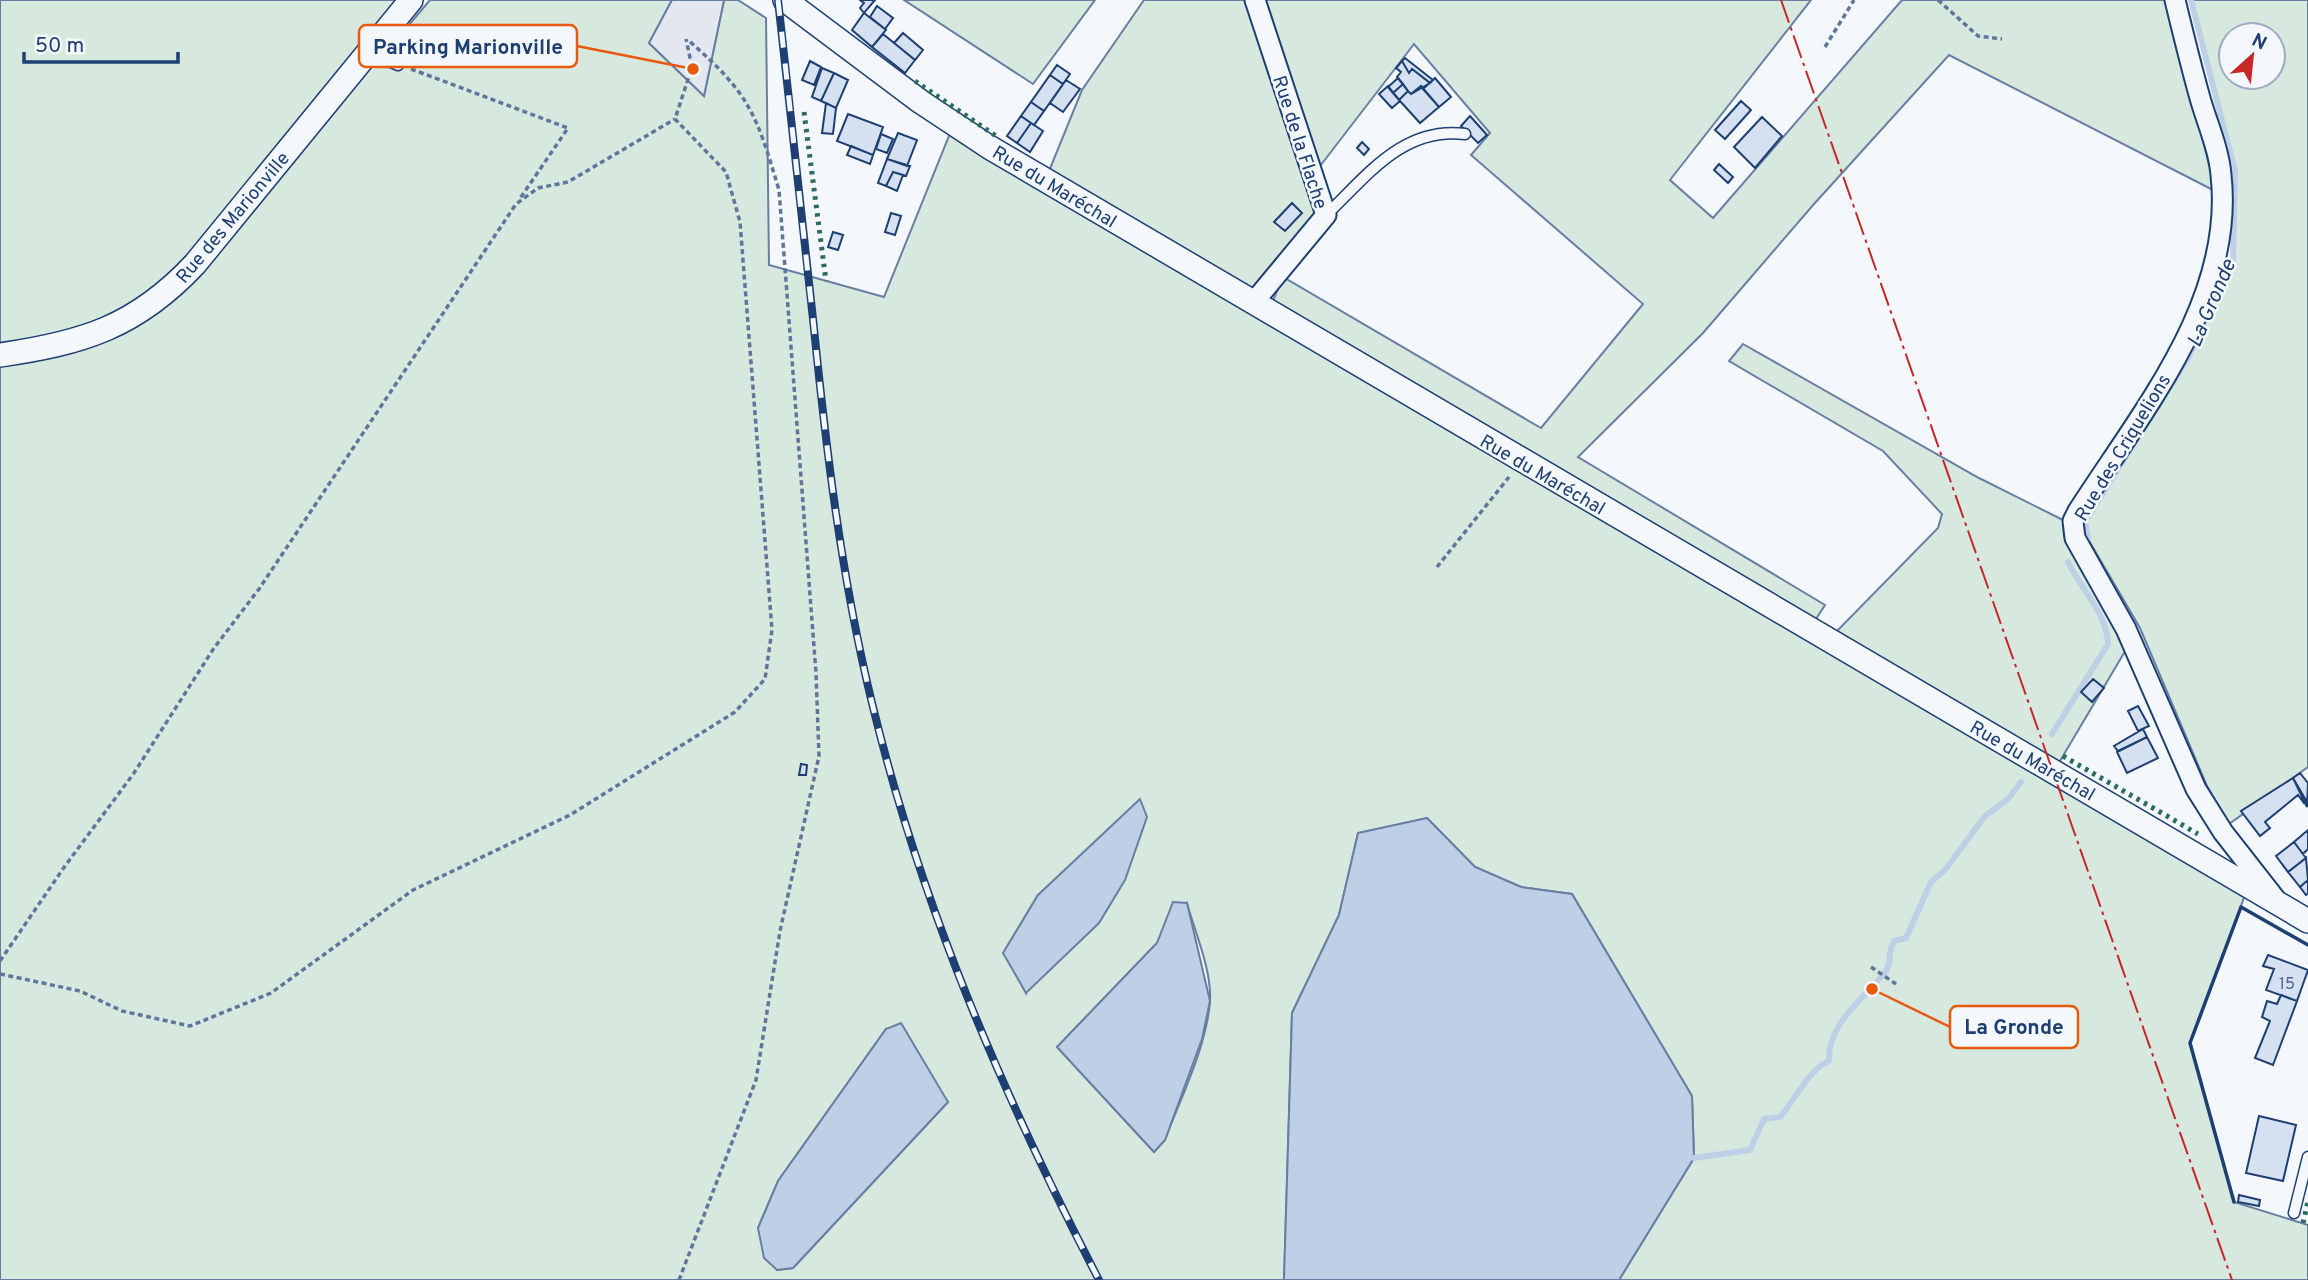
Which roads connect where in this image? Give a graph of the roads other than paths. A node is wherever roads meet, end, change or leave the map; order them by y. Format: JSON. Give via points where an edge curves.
{"nodes":[{"id":1,"x":411,"y":0,"type":"edge"},
{"id":2,"x":785,"y":0,"type":"edge"},
{"id":3,"x":1255,"y":0,"type":"edge"},
{"id":4,"x":2175,"y":0,"type":"edge"},
{"id":5,"x":803,"y":7,"type":"edge"},
{"id":6,"x":368,"y":53,"type":"junction"},
{"id":7,"x":398,"y":65,"type":"road end"},
{"id":8,"x":1465,"y":134,"type":"dead end"},
{"id":9,"x":1326,"y":215,"type":"junction"},
{"id":10,"x":1253,"y":303,"type":"junction"},
{"id":11,"x":0,"y":355,"type":"edge"},
{"id":12,"x":2278,"y":902,"type":"junction"},
{"id":13,"x":2308,"y":921,"type":"edge"},
{"id":14,"x":2308,"y":1157,"type":"edge"},
{"id":15,"x":2294,"y":1213,"type":"dead end"}],
"edges":[{"from":1,"to":6,"type":"street","name":"Rue des Marionville"},
{"from":2,"to":5,"type":"street","name":"Rue du Maréchal"},
{"from":3,"to":9,"type":"street","name":"Rue de la Flache"},
{"from":4,"to":12,"type":"street","name":"Rue des Criquelions","via":[[2221,172],[2224,209],[2220,245],[2173,362],[2078,511],[2074,530],[2126,629],[2196,789]]},
{"from":5,"to":10,"type":"street","name":"Rue du Maréchal","via":[[921,102],[989,147]]},
{"from":6,"to":7,"type":"lane"},
{"from":6,"to":11,"type":"street","name":"Rue des Marionville","via":[[195,264],[163,295],[102,333],[54,347]]},
{"from":8,"to":9,"type":"lane","via":[[1434,132],[1395,150]]},
{"from":9,"to":10,"type":"street","name":"Rue de la Flache"},
{"from":10,"to":12,"type":"street","name":"Rue du Maréchal"},
{"from":12,"to":13,"type":"street","name":"Rue du Maréchal"},
{"from":14,"to":15,"type":"lane"}]}
